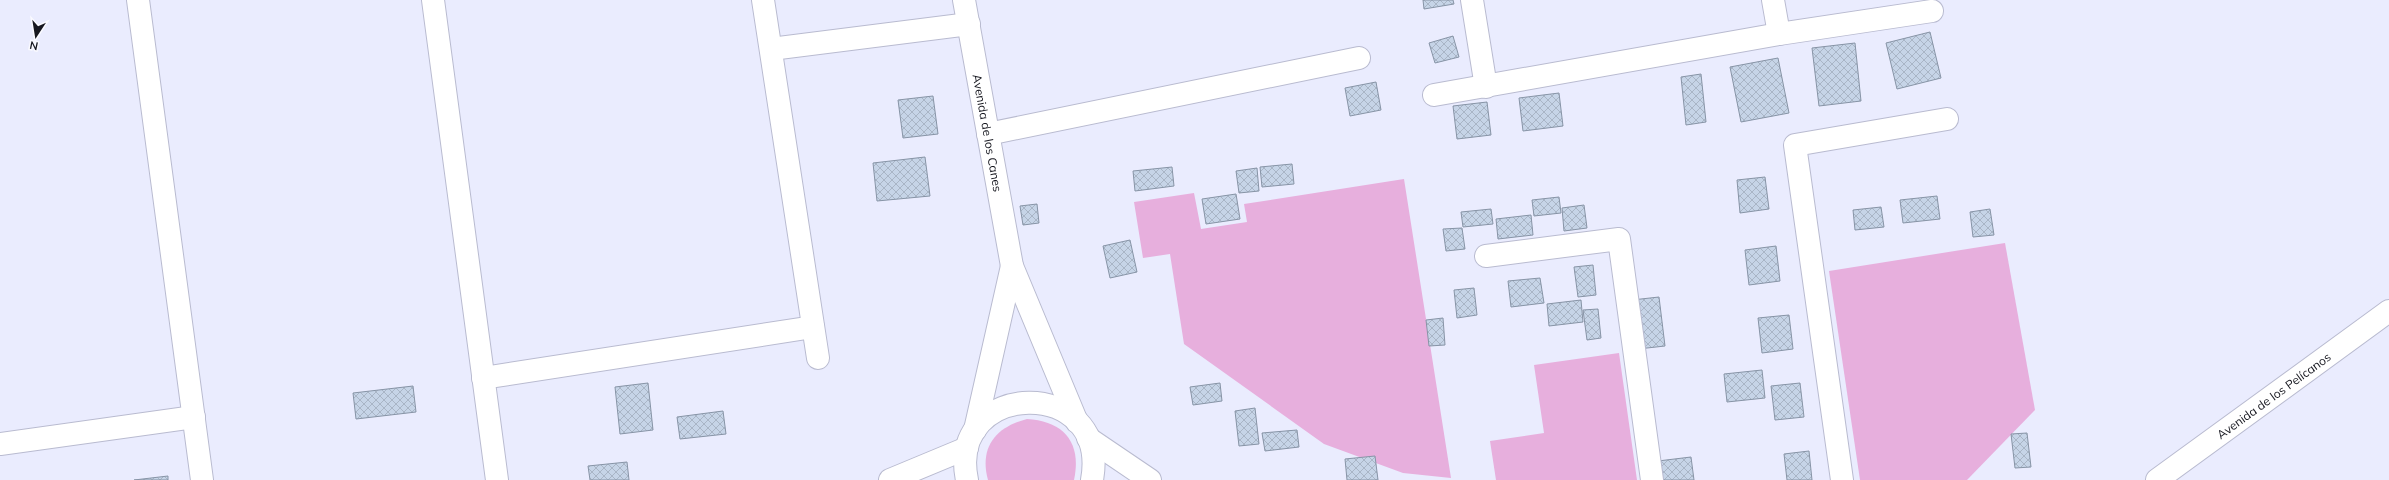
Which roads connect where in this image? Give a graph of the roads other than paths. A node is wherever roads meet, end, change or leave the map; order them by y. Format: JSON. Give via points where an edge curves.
{"nodes":[{"id":1,"x":138,"y":0,"type":"edge"},
{"id":2,"x":433,"y":0,"type":"edge"},
{"id":3,"x":763,"y":0,"type":"edge"},
{"id":4,"x":964,"y":0,"type":"edge"},
{"id":5,"x":1472,"y":0,"type":"edge"},
{"id":6,"x":1773,"y":0,"type":"edge"},
{"id":7,"x":1932,"y":11,"type":"dead end"},
{"id":8,"x":968,"y":24,"type":"junction"},
{"id":9,"x":1779,"y":34,"type":"junction"},
{"id":10,"x":771,"y":49,"type":"junction"},
{"id":11,"x":1359,"y":58,"type":"dead end"},
{"id":12,"x":1486,"y":87,"type":"junction"},
{"id":13,"x":1434,"y":95,"type":"dead end"},
{"id":14,"x":1946,"y":119,"type":"dead end"},
{"id":15,"x":988,"y":134,"type":"junction"},
{"id":16,"x":1486,"y":256,"type":"dead end"},
{"id":17,"x":1012,"y":266,"type":"junction"},
{"id":18,"x":2389,"y":311,"type":"edge"},
{"id":19,"x":813,"y":327,"type":"junction"},
{"id":20,"x":818,"y":358,"type":"dead end"},
{"id":21,"x":483,"y":378,"type":"junction"},
{"id":22,"x":194,"y":417,"type":"junction"},
{"id":23,"x":1083,"y":430,"type":"junction"},
{"id":24,"x":971,"y":439,"type":"junction"},
{"id":25,"x":0,"y":444,"type":"edge"},
{"id":26,"x":202,"y":480,"type":"edge"},
{"id":27,"x":497,"y":480,"type":"edge"},
{"id":28,"x":890,"y":480,"type":"edge"},
{"id":29,"x":967,"y":480,"type":"edge"},
{"id":30,"x":1092,"y":480,"type":"edge"},
{"id":31,"x":1150,"y":480,"type":"edge"},
{"id":32,"x":1652,"y":480,"type":"edge"},
{"id":33,"x":1842,"y":480,"type":"edge"},
{"id":34,"x":2157,"y":480,"type":"edge"}],
"edges":[{"from":1,"to":22,"type":"street"},
{"from":2,"to":21,"type":"street"},
{"from":3,"to":10,"type":"street"},
{"from":4,"to":8,"type":"street","name":"Avenida de los Canes"},
{"from":5,"to":12,"type":"street"},
{"from":6,"to":9,"type":"street"},
{"from":7,"to":9,"type":"street"},
{"from":8,"to":10,"type":"street"},
{"from":8,"to":15,"type":"street","name":"Avenida de los Canes"},
{"from":9,"to":12,"type":"street"},
{"from":10,"to":19,"type":"street"},
{"from":11,"to":15,"type":"street"},
{"from":12,"to":13,"type":"street"},
{"from":14,"to":33,"type":"street","via":[[1795,145]]},
{"from":15,"to":17,"type":"street","name":"Avenida de los Canes"},
{"from":16,"to":32,"type":"street","via":[[1619,239]]},
{"from":17,"to":23,"type":"street","name":"Avenida de los Canes"},
{"from":17,"to":24,"type":"street","name":"Avenida de los Canes"},
{"from":18,"to":34,"type":"street","name":"Avenida de los Pelícanos"},
{"from":19,"to":20,"type":"street"},
{"from":19,"to":21,"type":"street"},
{"from":21,"to":27,"type":"street"},
{"from":22,"to":25,"type":"street"},
{"from":22,"to":26,"type":"street"},
{"from":23,"to":24,"type":"street","via":[[1062,409],[1044,402],[1024,401],[1005,406],[988,416]]},
{"from":23,"to":30,"type":"street","name":"Avenida de los Canes","via":[[1094,460]]},
{"from":23,"to":31,"type":"street"},
{"from":24,"to":28,"type":"street"},
{"from":24,"to":29,"type":"street","name":"Avenida de los Canes","via":[[965,463]]}]}
